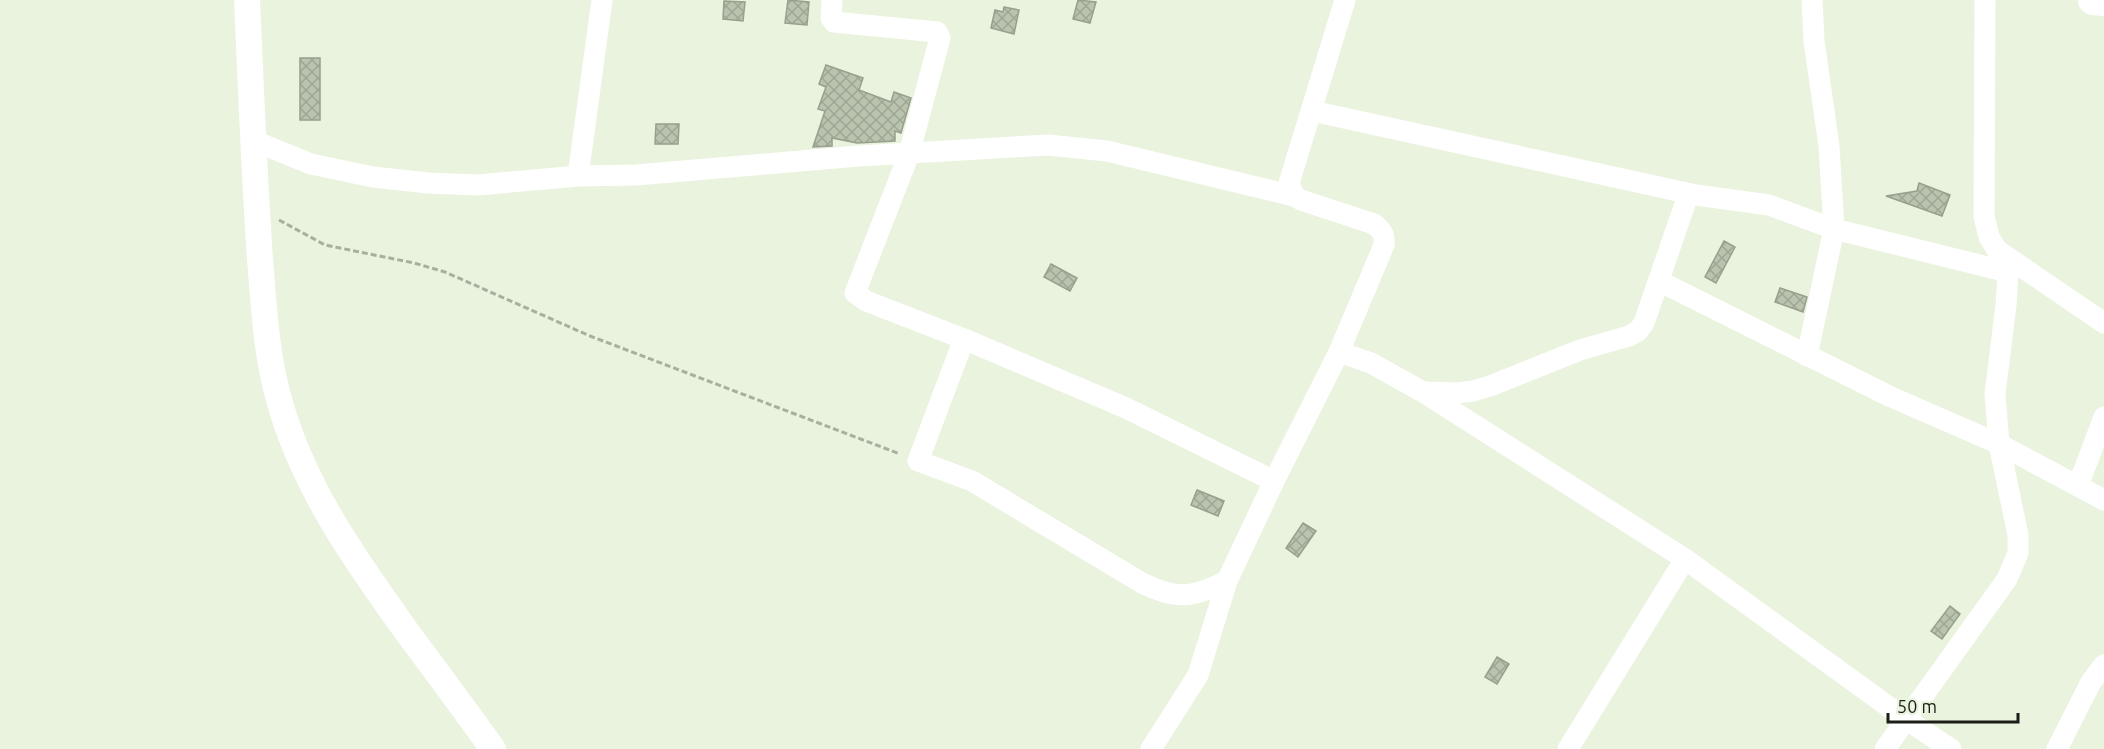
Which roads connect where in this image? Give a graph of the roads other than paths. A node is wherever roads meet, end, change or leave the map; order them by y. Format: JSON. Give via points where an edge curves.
{"nodes":[{"id":1,"x":247,"y":0,"type":"edge"},
{"id":2,"x":602,"y":0,"type":"edge"},
{"id":3,"x":832,"y":0,"type":"edge"},
{"id":4,"x":1345,"y":0,"type":"edge"},
{"id":5,"x":1812,"y":0,"type":"edge"},
{"id":6,"x":1985,"y":0,"type":"edge"},
{"id":7,"x":2093,"y":0,"type":"edge"},
{"id":8,"x":2104,"y":1,"type":"edge"},
{"id":9,"x":1312,"y":111,"type":"junction"},
{"id":10,"x":254,"y":141,"type":"junction"},
{"id":11,"x":909,"y":154,"type":"junction"},
{"id":12,"x":578,"y":176,"type":"junction"},
{"id":13,"x":1690,"y":194,"type":"junction"},
{"id":14,"x":1294,"y":196,"type":"junction"},
{"id":15,"x":1834,"y":229,"type":"junction"},
{"id":16,"x":2008,"y":266,"type":"junction"},
{"id":17,"x":1659,"y":281,"type":"junction"},
{"id":18,"x":2104,"y":324,"type":"edge"},
{"id":19,"x":964,"y":339,"type":"junction"},
{"id":20,"x":1339,"y":352,"type":"junction"},
{"id":21,"x":1807,"y":356,"type":"junction"},
{"id":22,"x":1423,"y":392,"type":"junction"},
{"id":23,"x":2104,"y":417,"type":"edge"},
{"id":24,"x":1999,"y":444,"type":"junction"},
{"id":25,"x":1274,"y":481,"type":"junction"},
{"id":26,"x":2078,"y":486,"type":"junction"},
{"id":27,"x":2104,"y":500,"type":"edge"},
{"id":28,"x":1685,"y":559,"type":"junction"},
{"id":29,"x":1227,"y":581,"type":"junction"},
{"id":30,"x":2104,"y":665,"type":"edge"},
{"id":31,"x":1907,"y":720,"type":"junction"},
{"id":32,"x":493,"y":749,"type":"edge"},
{"id":33,"x":1151,"y":749,"type":"edge"},
{"id":34,"x":1568,"y":749,"type":"edge"},
{"id":35,"x":1885,"y":749,"type":"edge"},
{"id":36,"x":1951,"y":749,"type":"edge"},
{"id":37,"x":2057,"y":749,"type":"edge"}],
"edges":[{"from":1,"to":10,"type":"street"},
{"from":2,"to":12,"type":"street"},
{"from":3,"to":11,"type":"street","via":[[834,22],[938,34],[940,38]]},
{"from":4,"to":9,"type":"street"},
{"from":5,"to":15,"type":"street"},
{"from":6,"to":16,"type":"street","via":[[1984,216],[1989,237]]},
{"from":7,"to":8,"type":"main road"},
{"from":9,"to":13,"type":"street"},
{"from":9,"to":14,"type":"street","via":[[1290,177]]},
{"from":10,"to":12,"type":"street","via":[[311,164],[373,177],[478,185]]},
{"from":10,"to":32,"type":"street","via":[[268,349],[280,403],[303,465],[366,575]]},
{"from":11,"to":12,"type":"street"},
{"from":11,"to":14,"type":"street","via":[[1048,145],[1107,151]]},
{"from":11,"to":19,"type":"street","via":[[855,293],[866,301]]},
{"from":13,"to":15,"type":"street","via":[[1769,204]]},
{"from":13,"to":17,"type":"street"},
{"from":14,"to":20,"type":"street","via":[[1374,224],[1385,237],[1381,256]]},
{"from":15,"to":16,"type":"street"},
{"from":15,"to":21,"type":"street"},
{"from":16,"to":18,"type":"street"},
{"from":16,"to":24,"type":"street","via":[[1995,394]]},
{"from":17,"to":21,"type":"street"},
{"from":17,"to":22,"type":"street","via":[[1644,323],[1629,336],[1580,350],[1473,391]]},
{"from":19,"to":25,"type":"street","via":[[1126,408]]},
{"from":19,"to":29,"type":"street","via":[[918,461],[972,481],[1142,583],[1167,594],[1192,594]]},
{"from":20,"to":22,"type":"street","via":[[1371,363]]},
{"from":20,"to":25,"type":"street"},
{"from":21,"to":24,"type":"street"},
{"from":22,"to":28,"type":"street"},
{"from":23,"to":26,"type":"street"},
{"from":24,"to":26,"type":"street"},
{"from":24,"to":31,"type":"street","via":[[2018,527],[2018,554],[2007,579]]},
{"from":25,"to":29,"type":"street"},
{"from":26,"to":27,"type":"street"},
{"from":28,"to":31,"type":"street"},
{"from":28,"to":34,"type":"street"},
{"from":29,"to":33,"type":"street","via":[[1195,681]]},
{"from":30,"to":37,"type":"street","via":[[2091,682]]},
{"from":31,"to":35,"type":"street"},
{"from":31,"to":36,"type":"street"}]}
